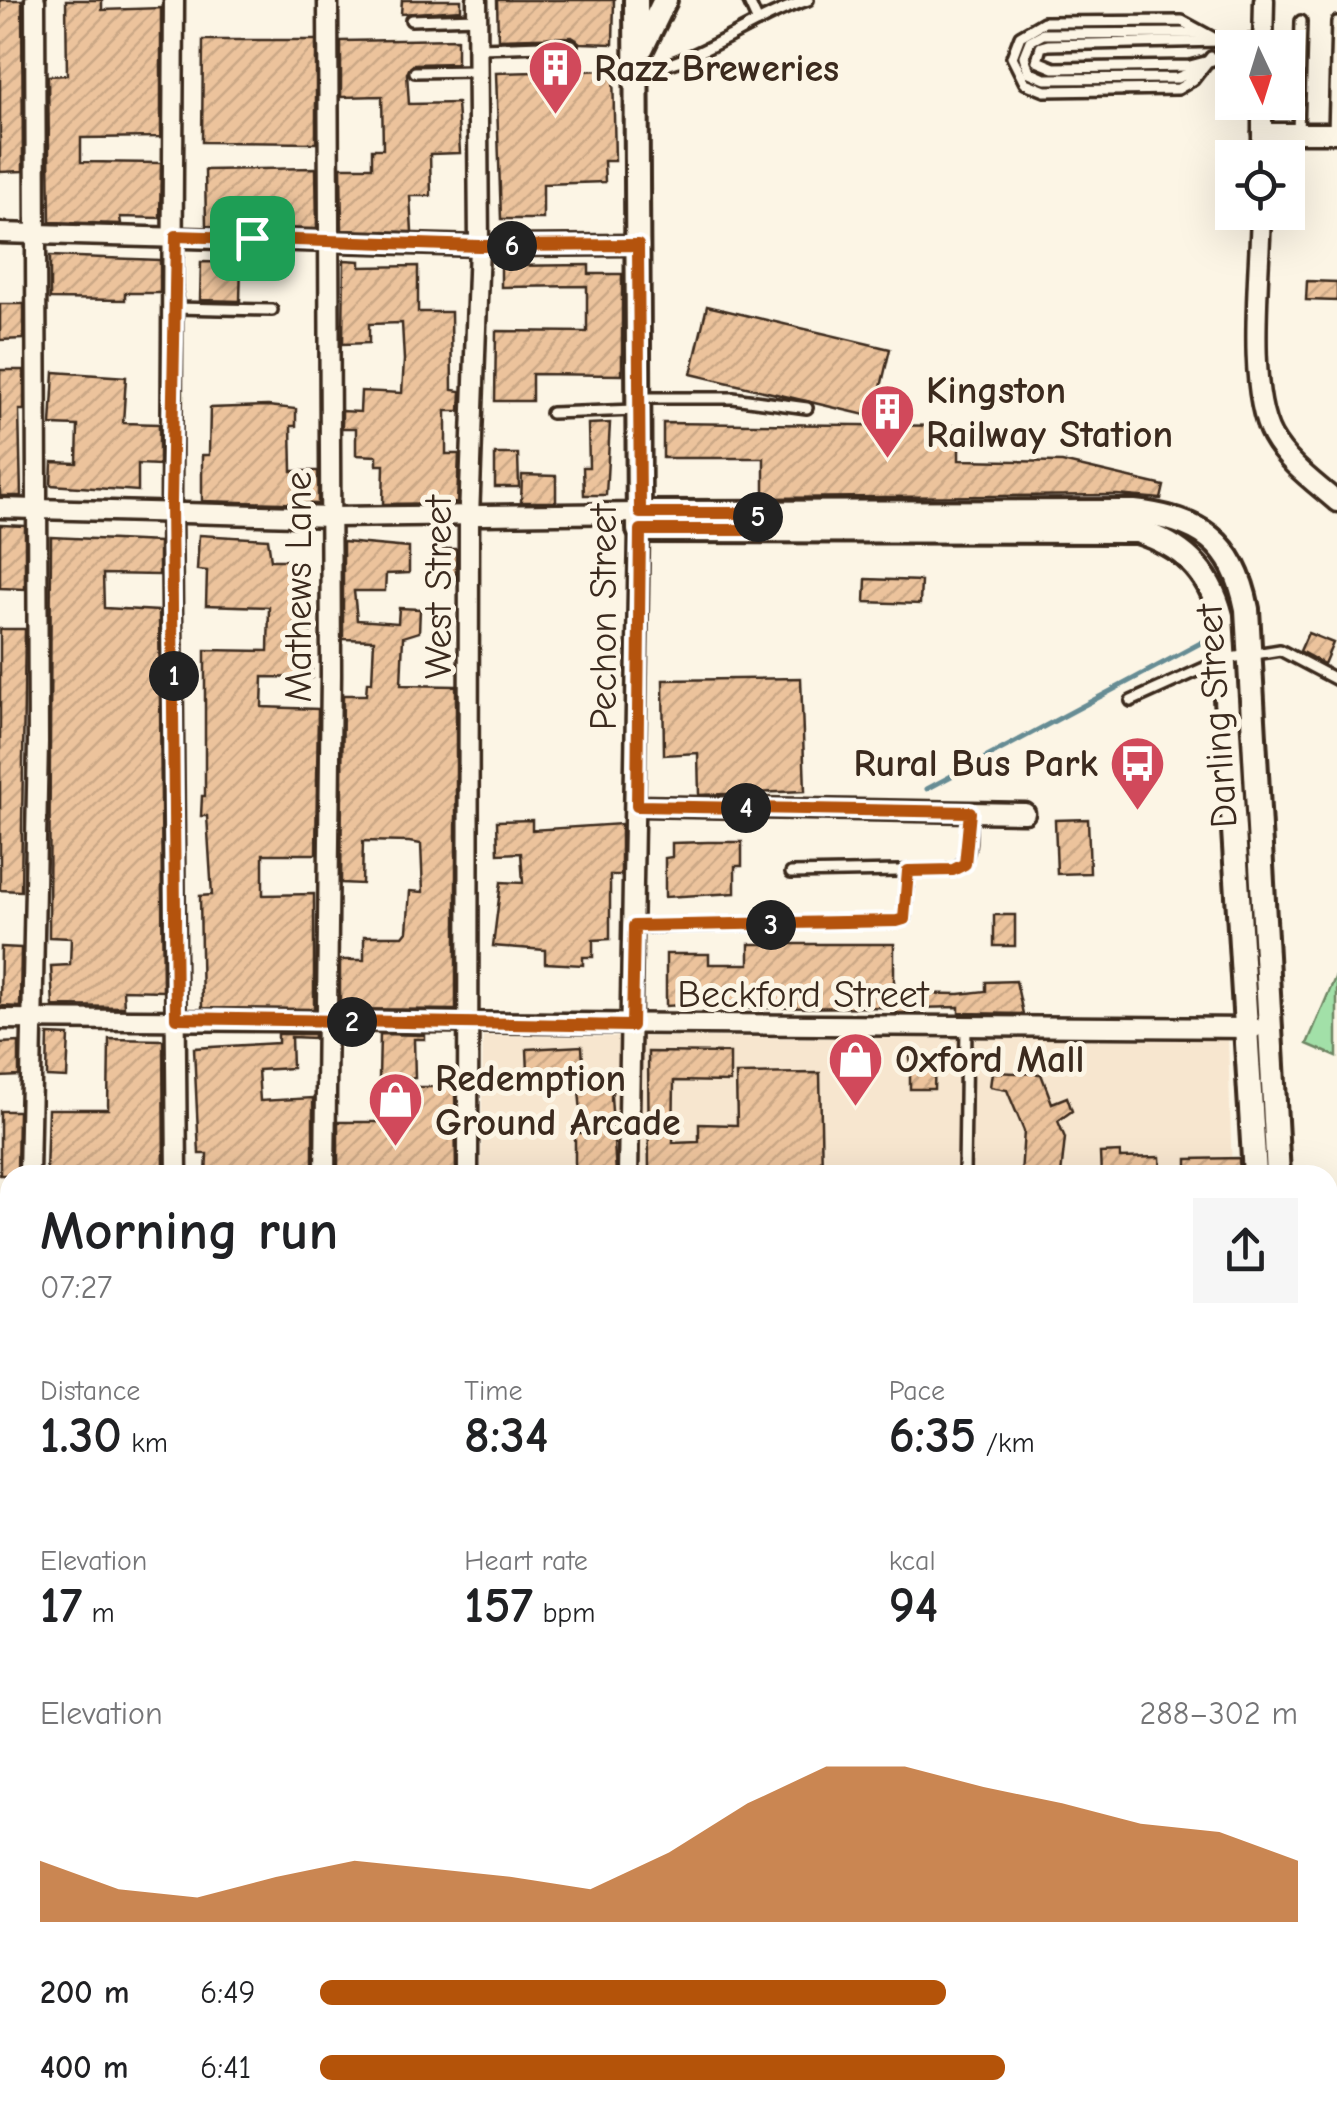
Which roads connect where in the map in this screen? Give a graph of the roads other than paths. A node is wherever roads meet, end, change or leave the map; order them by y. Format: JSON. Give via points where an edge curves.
{"nodes":[{"id":1,"x":35,"y":0,"type":"edge"},
{"id":2,"x":174,"y":0,"type":"edge"},
{"id":3,"x":328,"y":0,"type":"edge"},
{"id":4,"x":636,"y":0,"type":"edge"},
{"id":5,"x":666,"y":0,"type":"edge"},
{"id":6,"x":748,"y":0,"type":"edge"},
{"id":7,"x":808,"y":0,"type":"edge"},
{"id":8,"x":1264,"y":0,"type":"edge"},
{"id":9,"x":477,"y":9,"type":"edge"},
{"id":10,"x":411,"y":20,"type":"dead end"},
{"id":11,"x":1301,"y":21,"type":"dead end"},
{"id":12,"x":758,"y":22,"type":"junction"},
{"id":13,"x":1337,"y":22,"type":"edge"},
{"id":14,"x":1263,"y":30,"type":"edge"},
{"id":15,"x":1214,"y":38,"type":"joint"},
{"id":16,"x":572,"y":45,"type":"dead end"},
{"id":17,"x":479,"y":48,"type":"junction"},
{"id":18,"x":1215,"y":59,"type":"edge"},
{"id":19,"x":1208,"y":61,"type":"junction"},
{"id":20,"x":637,"y":66,"type":"junction"},
{"id":21,"x":480,"y":71,"type":"junction"},
{"id":22,"x":415,"y":72,"type":"dead end"},
{"id":23,"x":1262,"y":120,"type":"edge"},
{"id":24,"x":1262,"y":133,"type":"junction"},
{"id":25,"x":1336,"y":133,"type":"edge"},
{"id":26,"x":1298,"y":134,"type":"junction"},
{"id":27,"x":1262,"y":140,"type":"edge"},
{"id":28,"x":1261,"y":230,"type":"edge"},
{"id":29,"x":0,"y":233,"type":"edge"},
{"id":30,"x":36,"y":234,"type":"junction"},
{"id":31,"x":176,"y":236,"type":"junction"},
{"id":32,"x":329,"y":240,"type":"junction"},
{"id":33,"x":638,"y":245,"type":"junction"},
{"id":34,"x":479,"y":246,"type":"junction"},
{"id":35,"x":174,"y":308,"type":"junction"},
{"id":36,"x":272,"y":310,"type":"dead end"},
{"id":37,"x":639,"y":404,"type":"junction"},
{"id":38,"x":808,"y":408,"type":"dead end"},
{"id":39,"x":551,"y":414,"type":"dead end"},
{"id":40,"x":1337,"y":502,"type":"edge"},
{"id":41,"x":0,"y":508,"type":"edge"},
{"id":42,"x":38,"y":510,"type":"junction"},
{"id":43,"x":172,"y":510,"type":"junction"},
{"id":44,"x":332,"y":518,"type":"junction"},
{"id":45,"x":470,"y":518,"type":"junction"},
{"id":46,"x":640,"y":521,"type":"junction"},
{"id":47,"x":758,"y":521,"type":"junction"},
{"id":48,"x":1250,"y":653,"type":"junction"},
{"id":49,"x":1224,"y":659,"type":"junction"},
{"id":50,"x":1337,"y":680,"type":"edge"},
{"id":51,"x":1253,"y":700,"type":"junction"},
{"id":52,"x":1131,"y":701,"type":"dead end"},
{"id":53,"x":1228,"y":702,"type":"junction"},
{"id":54,"x":637,"y":806,"type":"junction"},
{"id":55,"x":970,"y":812,"type":"junction"},
{"id":56,"x":1025,"y":813,"type":"dead end"},
{"id":57,"x":908,"y":871,"type":"junction"},
{"id":58,"x":791,"y":873,"type":"dead end"},
{"id":59,"x":634,"y":926,"type":"junction"},
{"id":60,"x":176,"y":1018,"type":"junction"},
{"id":61,"x":0,"y":1019,"type":"edge"},
{"id":62,"x":30,"y":1020,"type":"junction"},
{"id":63,"x":323,"y":1022,"type":"junction"},
{"id":64,"x":471,"y":1024,"type":"junction"},
{"id":65,"x":632,"y":1026,"type":"junction"},
{"id":66,"x":966,"y":1027,"type":"junction"},
{"id":67,"x":1270,"y":1027,"type":"junction"},
{"id":68,"x":1246,"y":1028,"type":"junction"},
{"id":69,"x":29,"y":1165,"type":"edge"},
{"id":70,"x":177,"y":1165,"type":"edge"},
{"id":71,"x":325,"y":1165,"type":"edge"},
{"id":72,"x":468,"y":1165,"type":"edge"},
{"id":73,"x":628,"y":1165,"type":"edge"},
{"id":74,"x":964,"y":1165,"type":"edge"},
{"id":75,"x":1253,"y":1165,"type":"edge"},
{"id":76,"x":1277,"y":1165,"type":"edge"}],
"edges":[{"from":1,"to":30,"type":"street"},
{"from":2,"to":31,"type":"street"},
{"from":3,"to":32,"type":"street","name":"Mathews Lane"},
{"from":4,"to":20,"type":"street","name":"Pechon Street"},
{"from":5,"to":20,"type":"street","name":"Pechon Street"},
{"from":6,"to":12,"type":"lane"},
{"from":7,"to":12,"type":"lane"},
{"from":8,"to":14,"type":"street"},
{"from":9,"to":10,"type":"lane"},
{"from":9,"to":17,"type":"street","name":"West Street"},
{"from":11,"to":26,"type":"lane"},
{"from":12,"to":20,"type":"lane","via":[[682,61]]},
{"from":13,"to":25,"type":"lane"},
{"from":15,"to":19,"type":"lane","via":[[1048,45],[1038,61],[1044,67]]},
{"from":15,"to":19,"type":"lane","via":[[1182,21],[1044,22],[1020,36],[1012,57],[1025,84],[1044,91],[1178,89]]},
{"from":16,"to":17,"type":"lane"},
{"from":17,"to":21,"type":"street","name":"West Street"},
{"from":18,"to":19,"type":"lane"},
{"from":20,"to":33,"type":"street","name":"Pechon Street"},
{"from":21,"to":22,"type":"lane"},
{"from":21,"to":34,"type":"street","name":"West Street"},
{"from":23,"to":24,"type":"street"},
{"from":24,"to":26,"type":"street"},
{"from":24,"to":27,"type":"street"},
{"from":25,"to":26,"type":"street"},
{"from":28,"to":40,"type":"street","via":[[1258,396],[1270,432]]},
{"from":29,"to":30,"type":"street"},
{"from":30,"to":31,"type":"street"},
{"from":30,"to":42,"type":"street"},
{"from":31,"to":32,"type":"street"},
{"from":31,"to":35,"type":"street"},
{"from":32,"to":34,"type":"street"},
{"from":32,"to":44,"type":"street","name":"Mathews Lane"},
{"from":33,"to":34,"type":"street"},
{"from":33,"to":37,"type":"street","name":"Pechon Street"},
{"from":34,"to":45,"type":"street","name":"West Street"},
{"from":35,"to":36,"type":"lane"},
{"from":35,"to":43,"type":"street"},
{"from":37,"to":38,"type":"lane","via":[[733,398]]},
{"from":37,"to":39,"type":"lane"},
{"from":37,"to":46,"type":"street","name":"Pechon Street"},
{"from":41,"to":42,"type":"street"},
{"from":42,"to":43,"type":"street"},
{"from":42,"to":62,"type":"street"},
{"from":43,"to":44,"type":"street"},
{"from":43,"to":60,"type":"street"},
{"from":44,"to":45,"type":"street"},
{"from":44,"to":63,"type":"street","name":"Mathews Lane"},
{"from":45,"to":46,"type":"street"},
{"from":45,"to":64,"type":"street","name":"West Street"},
{"from":46,"to":47,"type":"street","name":"Darling Street"},
{"from":46,"to":54,"type":"street","name":"Pechon Street"},
{"from":47,"to":48,"type":"street","name":"Darling Street","via":[[1134,512],[1178,519],[1214,540],[1236,570]]},
{"from":47,"to":49,"type":"street","name":"Darling Street","via":[[1137,532],[1173,546],[1207,578],[1221,616]]},
{"from":48,"to":49,"type":"lane"},
{"from":48,"to":50,"type":"lane","via":[[1280,650]]},
{"from":48,"to":51,"type":"street","name":"Darling Street"},
{"from":49,"to":52,"type":"lane"},
{"from":49,"to":53,"type":"street","name":"Darling Street"},
{"from":51,"to":53,"type":"street"},
{"from":51,"to":67,"type":"street","name":"Darling Street"},
{"from":53,"to":68,"type":"street","name":"Darling Street"},
{"from":54,"to":55,"type":"street"},
{"from":54,"to":59,"type":"street","name":"Pechon Street"},
{"from":55,"to":56,"type":"street"},
{"from":55,"to":57,"type":"lane","via":[[965,864]]},
{"from":57,"to":58,"type":"lane"},
{"from":57,"to":59,"type":"lane","via":[[908,910],[897,921]]},
{"from":59,"to":65,"type":"street","name":"Pechon Street"},
{"from":60,"to":62,"type":"street","name":"Beckford Street"},
{"from":60,"to":63,"type":"street","name":"Beckford Street"},
{"from":60,"to":70,"type":"street"},
{"from":61,"to":62,"type":"street","name":"Beckford Street"},
{"from":62,"to":69,"type":"street"},
{"from":63,"to":64,"type":"street","name":"Beckford Street"},
{"from":63,"to":71,"type":"street","name":"Mathews Lane"},
{"from":64,"to":65,"type":"street","name":"Beckford Street"},
{"from":64,"to":72,"type":"street","name":"West Street"},
{"from":65,"to":66,"type":"street","name":"Beckford Street"},
{"from":65,"to":73,"type":"street","name":"Pechon Street"},
{"from":66,"to":68,"type":"street","name":"Beckford Street"},
{"from":66,"to":74,"type":"lane"},
{"from":67,"to":68,"type":"street","name":"Beckford Street"},
{"from":67,"to":76,"type":"street","name":"Darling Street"},
{"from":68,"to":75,"type":"street"}]}
